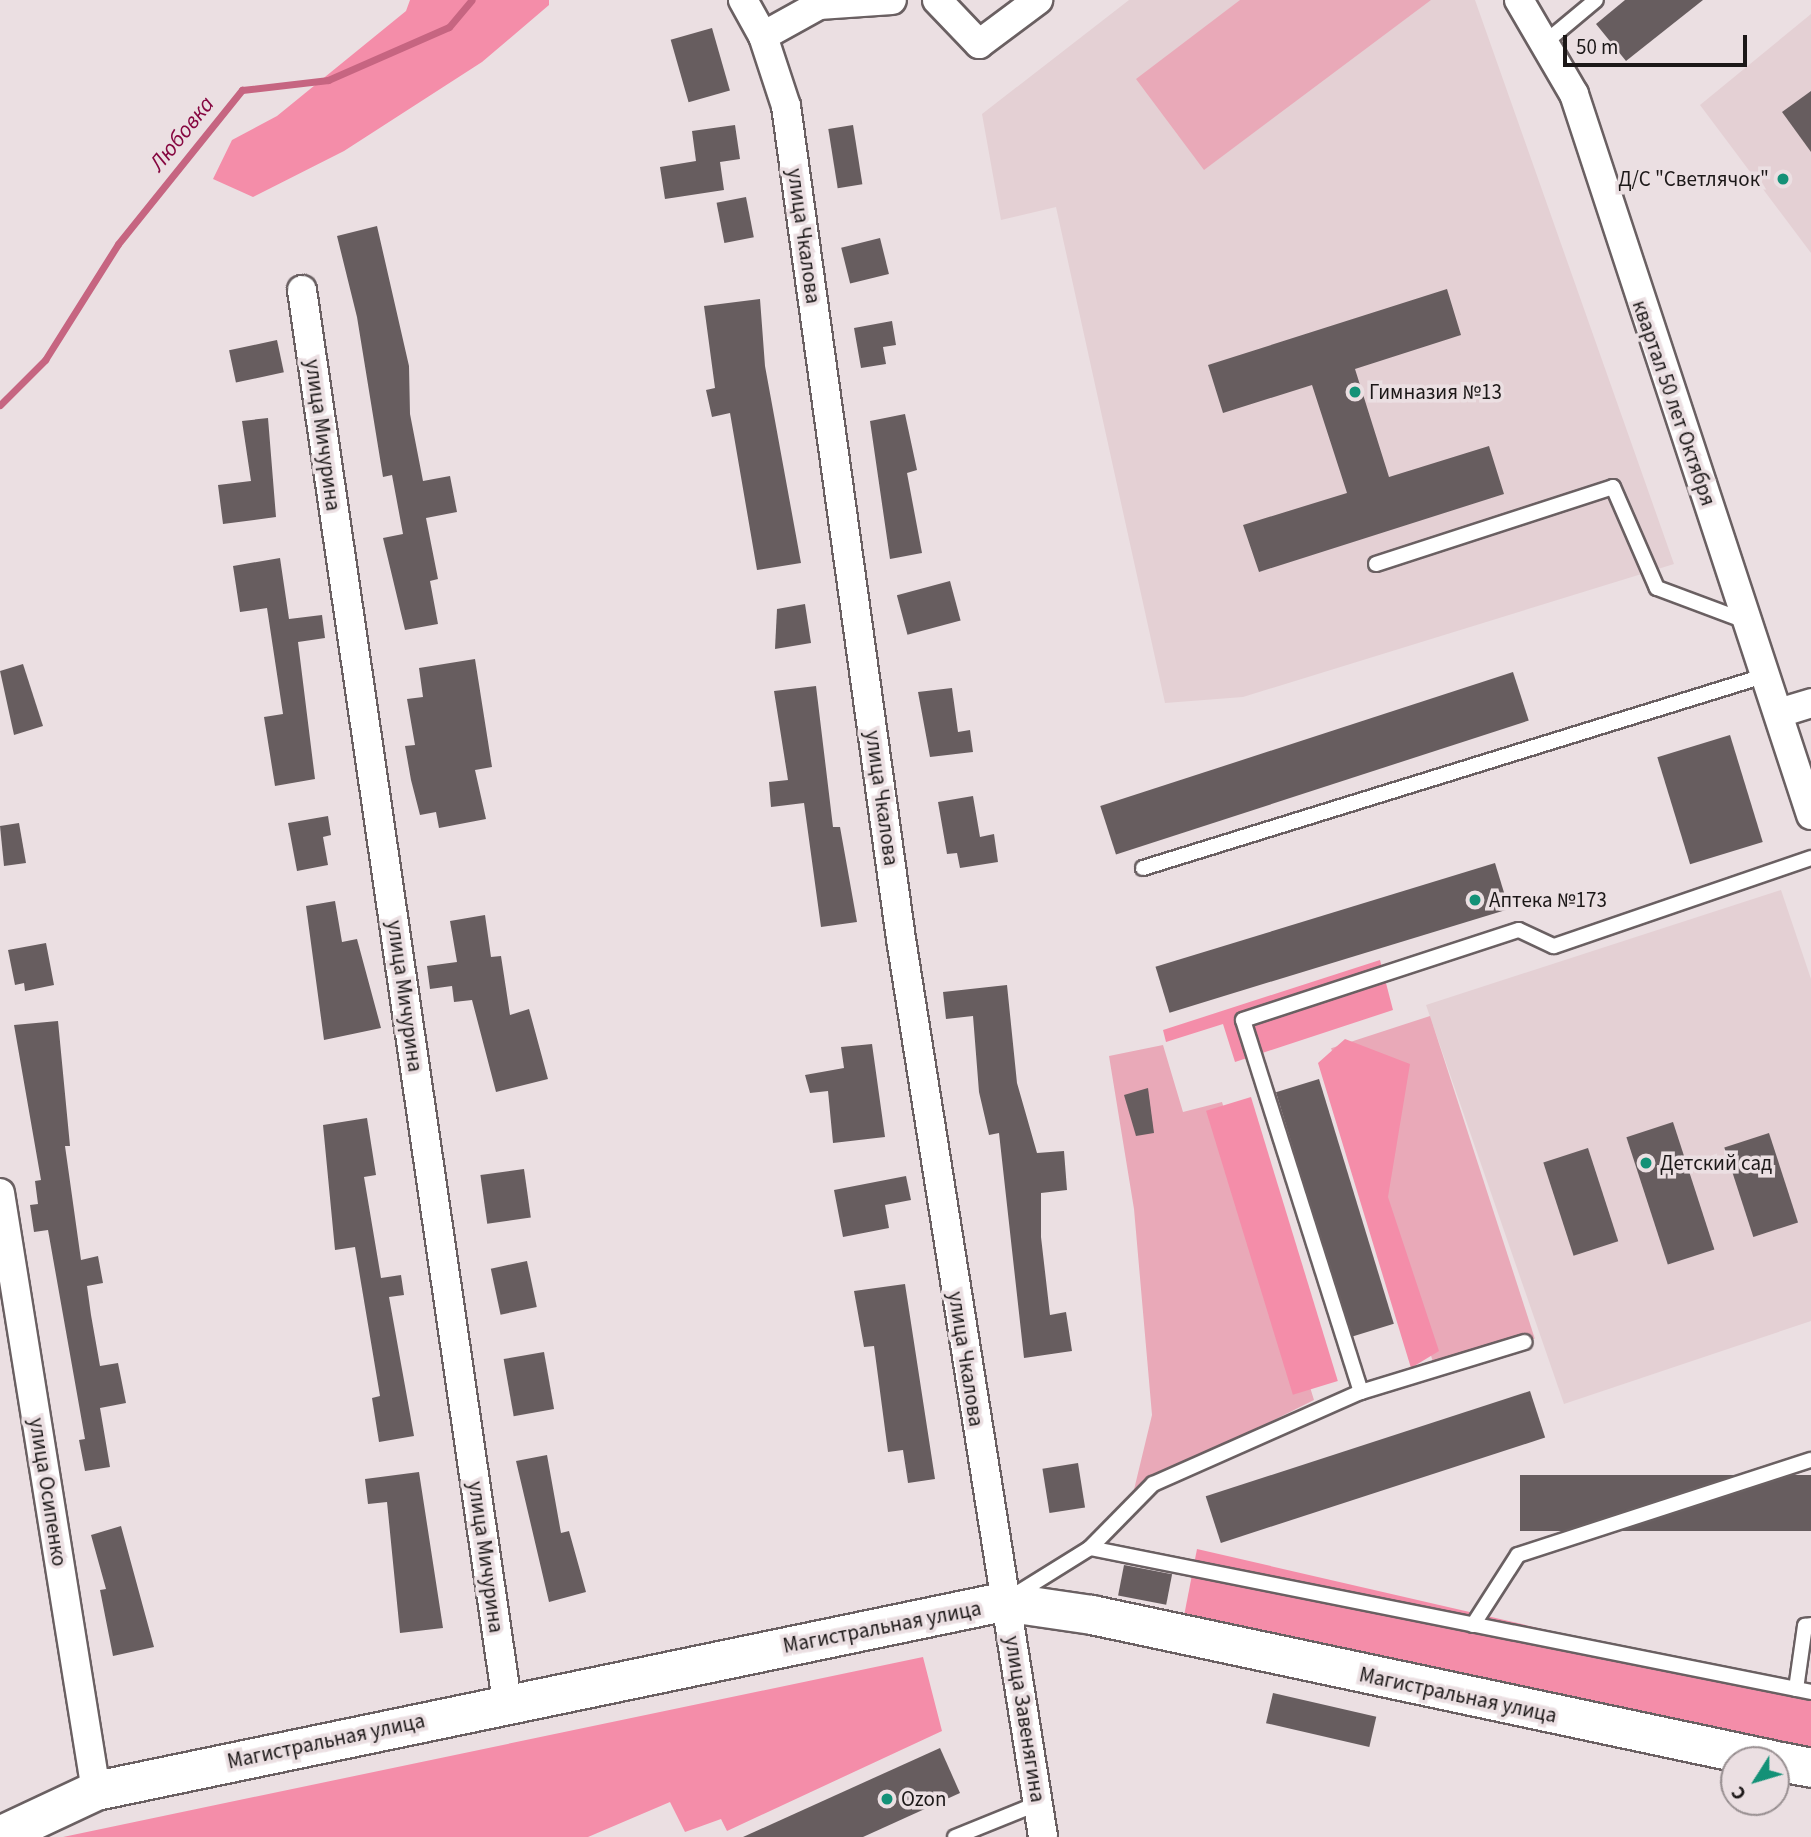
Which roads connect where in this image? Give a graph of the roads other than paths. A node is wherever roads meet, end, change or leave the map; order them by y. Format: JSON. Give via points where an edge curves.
{"nodes":[{"id":1,"x":743,"y":0,"type":"edge"},
{"id":2,"x":892,"y":0,"type":"edge"},
{"id":3,"x":937,"y":0,"type":"edge"},
{"id":4,"x":1038,"y":0,"type":"edge"},
{"id":5,"x":1519,"y":0,"type":"edge"},
{"id":6,"x":1596,"y":0,"type":"edge"},
{"id":7,"x":819,"y":3,"type":"edge"},
{"id":8,"x":763,"y":36,"type":"junction"},
{"id":9,"x":1542,"y":45,"type":"junction"},
{"id":10,"x":302,"y":290,"type":"dead end"},
{"id":11,"x":1376,"y":564,"type":"dead end"},
{"id":12,"x":1749,"y":623,"type":"junction"},
{"id":13,"x":1767,"y":675,"type":"junction"},
{"id":14,"x":1811,"y":703,"type":"edge"},
{"id":15,"x":1780,"y":713,"type":"junction"},
{"id":16,"x":1811,"y":815,"type":"edge"},
{"id":17,"x":1811,"y":859,"type":"edge"},
{"id":18,"x":1143,"y":868,"type":"dead end"},
{"id":19,"x":0,"y":1193,"type":"edge"},
{"id":20,"x":1525,"y":1342,"type":"dead end"},
{"id":21,"x":1361,"y":1392,"type":"junction"},
{"id":22,"x":1811,"y":1460,"type":"edge"},
{"id":23,"x":1090,"y":1548,"type":"junction"},
{"id":24,"x":1003,"y":1602,"type":"junction"},
{"id":25,"x":1473,"y":1625,"type":"junction"},
{"id":26,"x":1811,"y":1625,"type":"edge"},
{"id":27,"x":1804,"y":1690,"type":"edge"},
{"id":28,"x":508,"y":1702,"type":"junction"},
{"id":29,"x":1720,"y":1749,"type":"edge"},
{"id":30,"x":1790,"y":1763,"type":"edge"},
{"id":31,"x":1811,"y":1768,"type":"edge"},
{"id":32,"x":96,"y":1791,"type":"junction"},
{"id":33,"x":1039,"y":1803,"type":"junction"},
{"id":34,"x":0,"y":1836,"type":"edge"},
{"id":35,"x":955,"y":1837,"type":"edge"},
{"id":36,"x":1043,"y":1837,"type":"edge"}],
"edges":[{"from":1,"to":8,"type":"street","name":"улица Чкалова"},
{"from":2,"to":7,"type":"street"},
{"from":3,"to":4,"type":"street","via":[[979,44]]},
{"from":5,"to":9,"type":"street","name":"квартал 50 лет Октября"},
{"from":6,"to":9,"type":"lane"},
{"from":7,"to":8,"type":"street"},
{"from":8,"to":24,"type":"street","name":"улица Чкалова","via":[[786,106],[901,939]]},
{"from":9,"to":12,"type":"street","name":"квартал 50 лет Октября","via":[[1574,94],[1599,186]]},
{"from":10,"to":28,"type":"street","name":"улица Мичурина"},
{"from":11,"to":12,"type":"lane","via":[[1613,487],[1657,587]]},
{"from":12,"to":13,"type":"street","name":"квартал 50 лет Октября"},
{"from":13,"to":15,"type":"street","name":"квартал 50 лет Октября"},
{"from":13,"to":18,"type":"lane"},
{"from":14,"to":15,"type":"street"},
{"from":15,"to":16,"type":"street","name":"квартал 50 лет Октября"},
{"from":17,"to":21,"type":"lane","via":[[1554,946],[1519,930],[1243,1020]]},
{"from":19,"to":32,"type":"street","name":"улица Осипенко"},
{"from":20,"to":21,"type":"lane"},
{"from":21,"to":23,"type":"lane","via":[[1153,1484]]},
{"from":22,"to":25,"type":"lane","via":[[1518,1555]]},
{"from":23,"to":24,"type":"lane"},
{"from":23,"to":25,"type":"lane"},
{"from":24,"to":28,"type":"main road","name":"Магистральная улица"},
{"from":24,"to":29,"type":"main road","name":"Магистральная улица","via":[[1092,1615]]},
{"from":24,"to":33,"type":"street","name":"улица Завенягина"},
{"from":25,"to":27,"type":"lane"},
{"from":26,"to":27,"type":"lane","via":[[1805,1626]]},
{"from":28,"to":32,"type":"main road","name":"Магистральная улица"},
{"from":30,"to":31,"type":"main road","name":"Магистральная улица"},
{"from":32,"to":34,"type":"main road","name":"Магистральная улица"},
{"from":33,"to":35,"type":"lane"},
{"from":33,"to":36,"type":"street","name":"улица Завенягина"}]}
